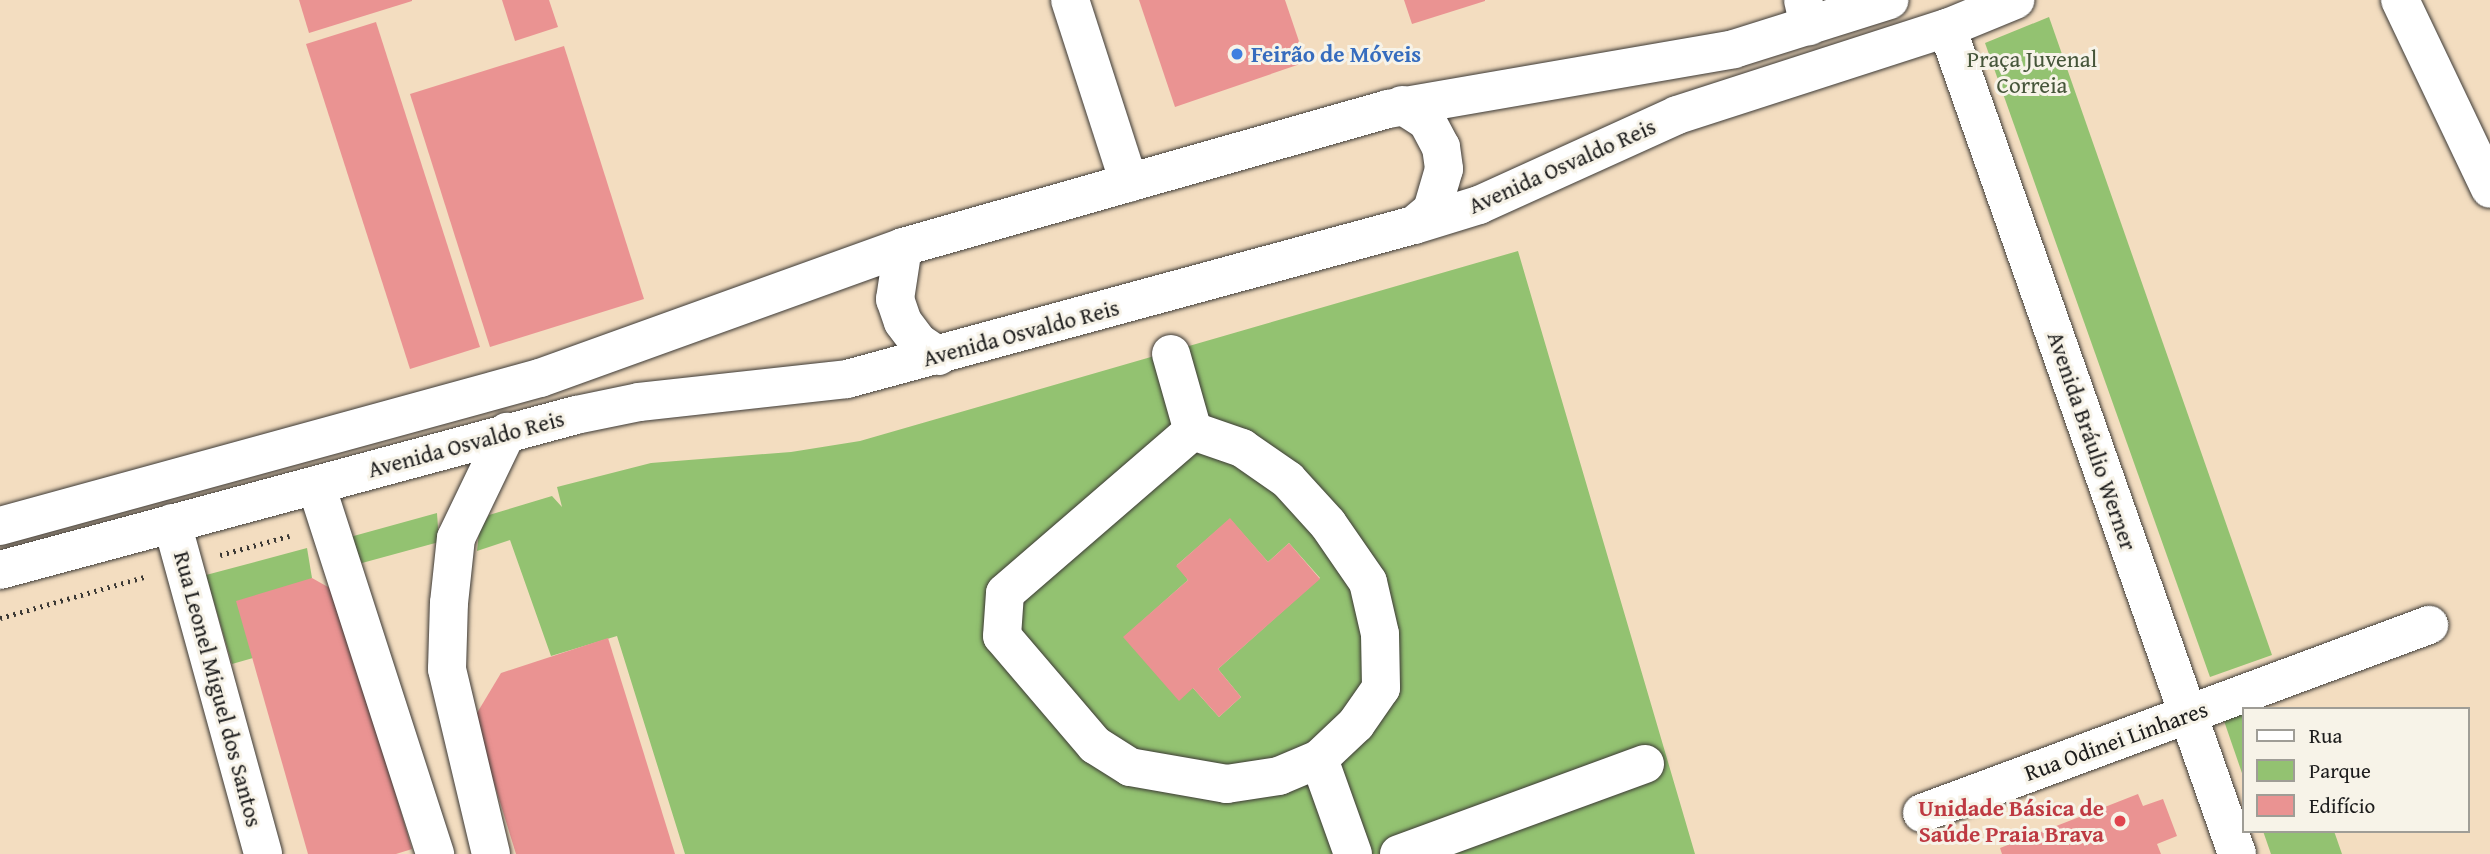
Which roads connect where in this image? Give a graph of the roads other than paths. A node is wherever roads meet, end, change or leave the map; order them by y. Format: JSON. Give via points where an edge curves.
{"nodes":[{"id":1,"x":1070,"y":0,"type":"edge"},
{"id":2,"x":1889,"y":0,"type":"edge"},
{"id":3,"x":2015,"y":0,"type":"edge"},
{"id":4,"x":2400,"y":0,"type":"edge"},
{"id":5,"x":1806,"y":13,"type":"edge"},
{"id":6,"x":1947,"y":28,"type":"junction"},
{"id":7,"x":1402,"y":105,"type":"junction"},
{"id":8,"x":1129,"y":183,"type":"junction"},
{"id":9,"x":2490,"y":189,"type":"edge"},
{"id":10,"x":1414,"y":225,"type":"junction"},
{"id":11,"x":903,"y":247,"type":"junction"},
{"id":12,"x":1171,"y":354,"type":"dead end"},
{"id":13,"x":939,"y":356,"type":"junction"},
{"id":14,"x":1193,"y":431,"type":"junction"},
{"id":15,"x":507,"y":432,"type":"junction"},
{"id":16,"x":316,"y":485,"type":"junction"},
{"id":17,"x":172,"y":523,"type":"junction"},
{"id":18,"x":0,"y":526,"type":"edge"},
{"id":19,"x":0,"y":570,"type":"edge"},
{"id":20,"x":2429,"y":625,"type":"dead end"},
{"id":21,"x":2188,"y":714,"type":"junction"},
{"id":22,"x":1319,"y":759,"type":"junction"},
{"id":23,"x":1645,"y":764,"type":"dead end"},
{"id":24,"x":1922,"y":813,"type":"dead end"},
{"id":25,"x":263,"y":854,"type":"edge"},
{"id":26,"x":435,"y":854,"type":"edge"},
{"id":27,"x":492,"y":854,"type":"edge"},
{"id":28,"x":1353,"y":854,"type":"edge"},
{"id":29,"x":1399,"y":854,"type":"edge"},
{"id":30,"x":2237,"y":854,"type":"edge"}],
"edges":[{"from":1,"to":8,"type":"main road"},
{"from":2,"to":5,"type":"main road","name":"Avenida Osvaldo Reis"},
{"from":3,"to":6,"type":"main road","name":"Avenida Osvaldo Reis"},
{"from":4,"to":9,"type":"main road"},
{"from":5,"to":7,"type":"main road","name":"Avenida Osvaldo Reis","via":[[1734,49]]},
{"from":6,"to":10,"type":"main road","name":"Avenida Osvaldo Reis","via":[[1677,115],[1479,205]]},
{"from":6,"to":21,"type":"main road","name":"Avenida Bráulio Werner"},
{"from":7,"to":8,"type":"main road","name":"Avenida Osvaldo Reis"},
{"from":7,"to":10,"type":"main road","via":[[1427,121],[1441,147],[1444,169],[1432,210]]},
{"from":8,"to":11,"type":"main road","name":"Avenida Osvaldo Reis"},
{"from":10,"to":13,"type":"main road","name":"Avenida Osvaldo Reis"},
{"from":11,"to":13,"type":"main road","via":[[895,299],[903,322],[918,342]]},
{"from":11,"to":18,"type":"main road","name":"Avenida Osvaldo Reis","via":[[540,378]]},
{"from":12,"to":14,"type":"main road"},
{"from":13,"to":15,"type":"main road","name":"Avenida Osvaldo Reis","via":[[847,379],[639,402]]},
{"from":14,"to":22,"type":"main road","via":[[1242,448],[1288,480],[1328,524],[1368,582],[1380,634],[1381,688],[1356,724]]},
{"from":14,"to":22,"type":"main road","via":[[1005,593],[1002,636],[1095,745],[1130,767],[1227,784],[1279,776]]},
{"from":15,"to":16,"type":"main road","name":"Avenida Osvaldo Reis"},
{"from":15,"to":27,"type":"main road","via":[[457,538],[446,668]]},
{"from":16,"to":17,"type":"main road","name":"Avenida Osvaldo Reis"},
{"from":16,"to":26,"type":"main road"},
{"from":17,"to":19,"type":"main road","name":"Avenida Osvaldo Reis"},
{"from":17,"to":25,"type":"main road","name":"Rua Leonel Miguel dos Santos"},
{"from":20,"to":21,"type":"main road","name":"Rua Odinei Linhares"},
{"from":21,"to":24,"type":"main road","name":"Rua Odinei Linhares"},
{"from":21,"to":30,"type":"main road","name":"Avenida Bráulio Werner"},
{"from":22,"to":28,"type":"main road"},
{"from":23,"to":29,"type":"main road"}]}
